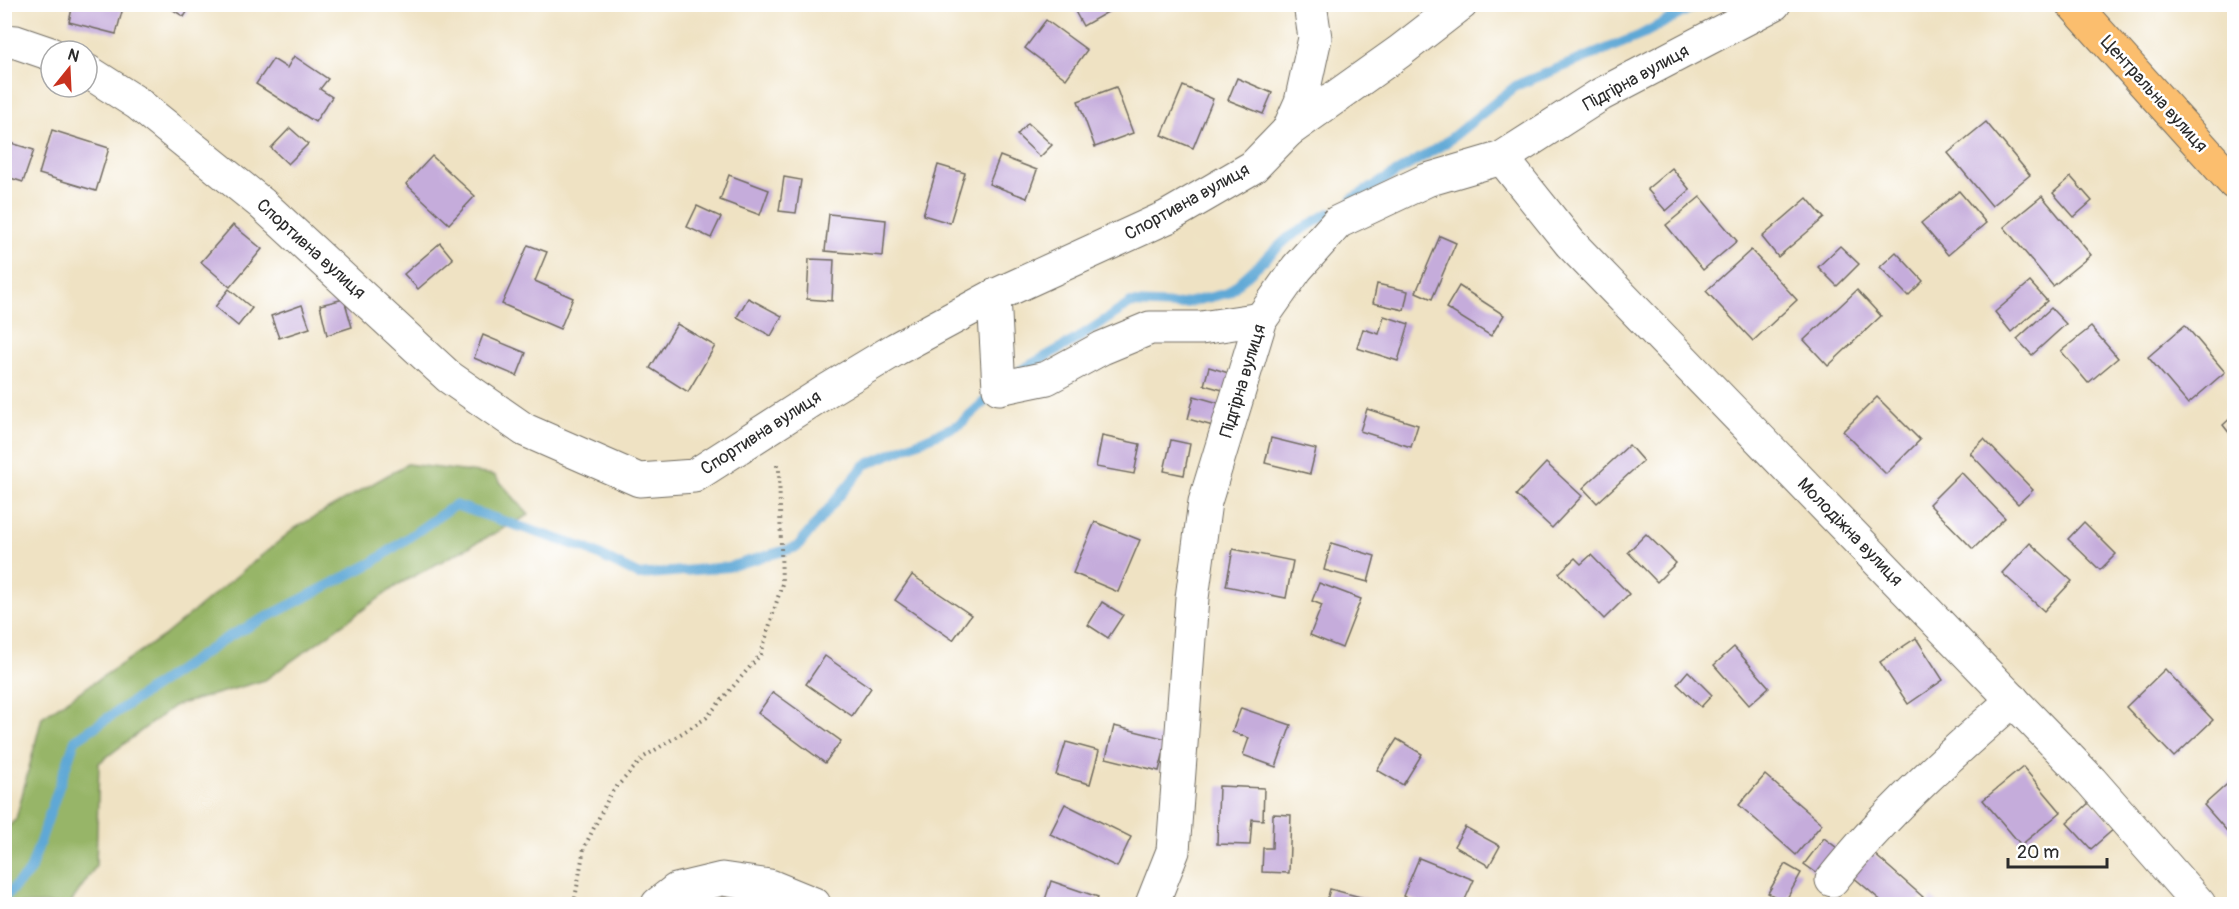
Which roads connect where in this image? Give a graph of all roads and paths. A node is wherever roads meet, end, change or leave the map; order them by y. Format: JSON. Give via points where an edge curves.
{"nodes":[{"id":1,"x":1310,"y":4,"type":"edge"},
{"id":2,"x":1461,"y":4,"type":"edge"},
{"id":3,"x":1774,"y":4,"type":"edge"},
{"id":4,"x":2073,"y":4,"type":"edge"},
{"id":5,"x":4,"y":41,"type":"edge"},
{"id":6,"x":39,"y":50,"type":"edge"},
{"id":7,"x":99,"y":79,"type":"edge"},
{"id":8,"x":1288,"y":131,"type":"junction"},
{"id":9,"x":1502,"y":158,"type":"junction"},
{"id":10,"x":2235,"y":183,"type":"edge"},
{"id":11,"x":994,"y":296,"type":"junction"},
{"id":12,"x":1261,"y":319,"type":"junction"},
{"id":13,"x":779,"y":470,"type":"dead end"},
{"id":14,"x":2013,"y":700,"type":"junction"},
{"id":15,"x":1832,"y":880,"type":"dead end"},
{"id":16,"x":1156,"y":902,"type":"edge"},
{"id":17,"x":574,"y":904,"type":"edge"},
{"id":18,"x":658,"y":904,"type":"edge"},
{"id":19,"x":814,"y":904,"type":"edge"},
{"id":20,"x":2199,"y":904,"type":"edge"}],
"edges":[{"from":1,"to":8,"type":"street","name":"Спортивна вулиця","via":[[1315,38],[1301,102]]},
{"from":2,"to":8,"type":"street","name":"Спортивна вулиця"},
{"from":3,"to":9,"type":"street","name":"Підгірна вулиця","via":[[1600,95]]},
{"from":4,"to":10,"type":"main road","name":"Центральна вулиця"},
{"from":5,"to":6,"type":"street"},
{"from":7,"to":11,"type":"street","name":"Спортивна вулиця","via":[[137,103],[261,203],[449,377],[525,430],[639,480],[694,476],[857,372]]},
{"from":8,"to":11,"type":"street","name":"Спортивна вулиця","via":[[1253,167],[1167,216]]},
{"from":9,"to":12,"type":"street","name":"Підгірна вулиця","via":[[1427,180],[1338,222],[1297,268]]},
{"from":9,"to":14,"type":"street","name":"Молодіжна вулиця","via":[[1570,243]]},
{"from":11,"to":12,"type":"street","via":[[999,388],[1047,378],[1150,328],[1202,328]]},
{"from":12,"to":16,"type":"street","name":"Підгірна вулиця","via":[[1205,502],[1192,598],[1173,851]]},
{"from":13,"to":17,"type":"path","via":[[782,584],[760,654],[705,718],[644,757],[611,793],[584,848]]},
{"from":14,"to":15,"type":"street","via":[[1944,760]]},
{"from":14,"to":20,"type":"street","name":"Молодіжна вулиця","via":[[2091,781]]},
{"from":18,"to":19,"type":"street","via":[[676,890],[722,879],[770,886]]}]}
